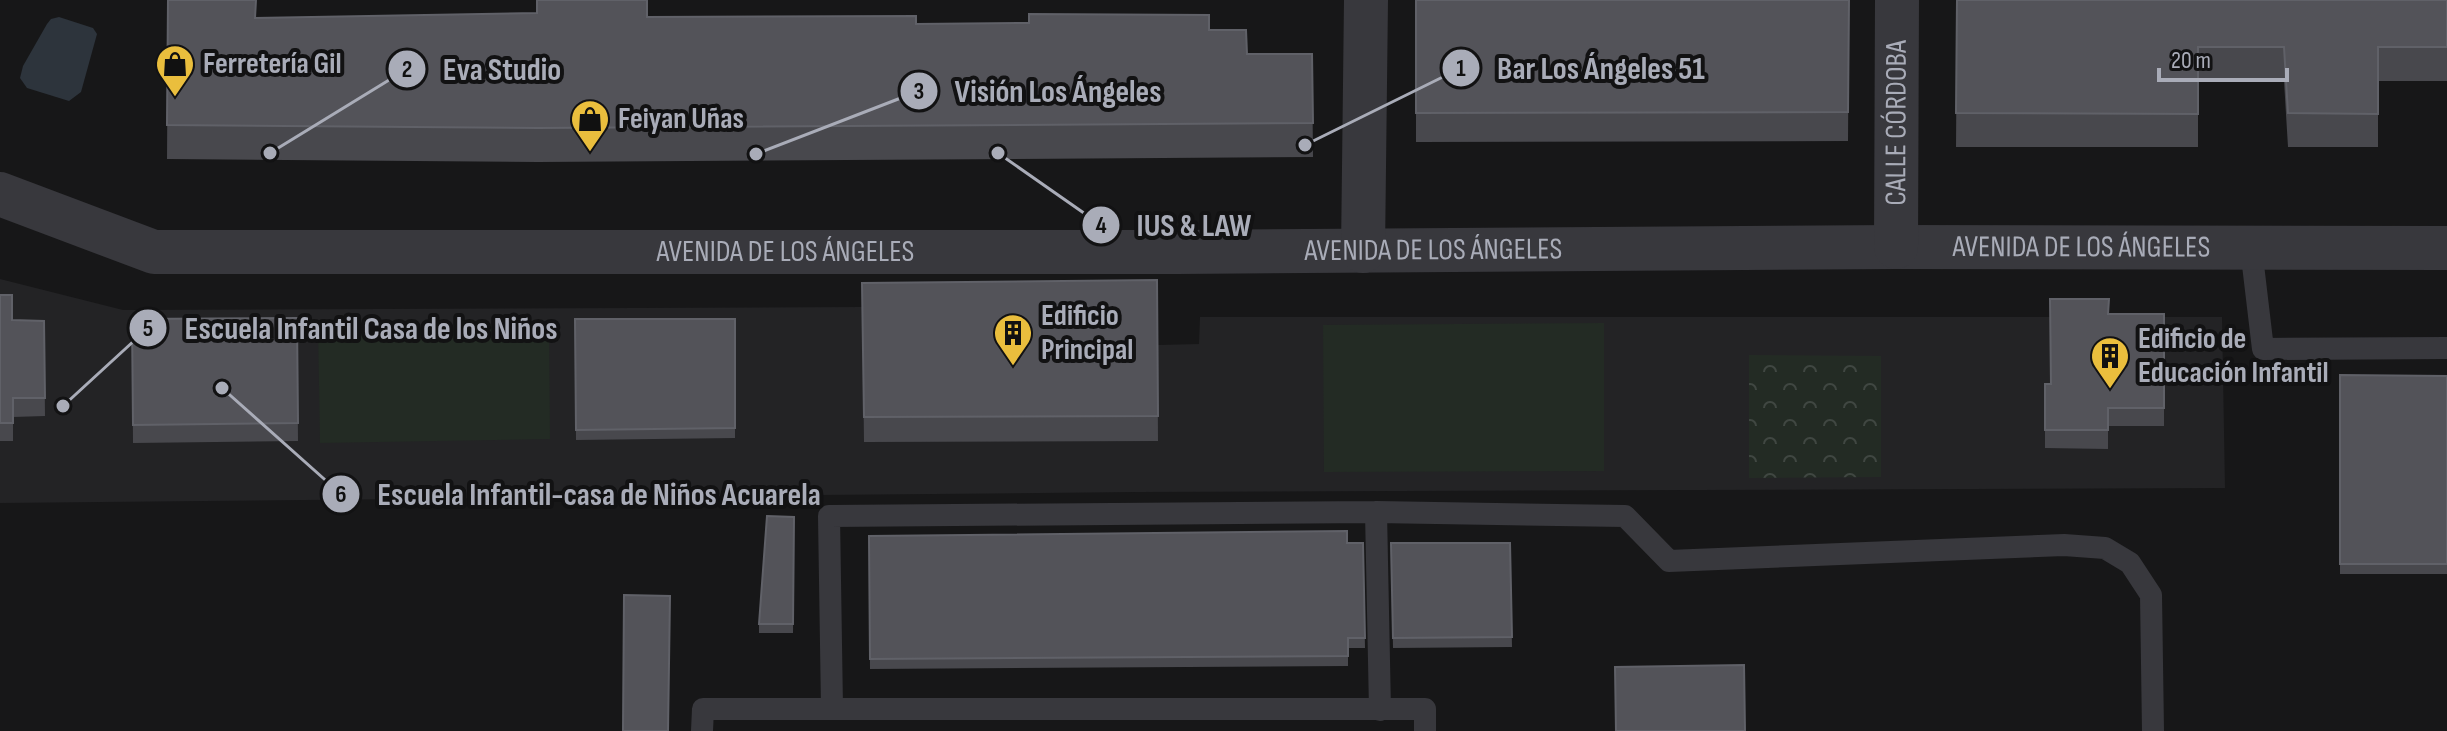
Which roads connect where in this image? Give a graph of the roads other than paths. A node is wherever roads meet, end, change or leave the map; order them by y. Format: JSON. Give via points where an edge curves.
{"nodes":[{"id":1,"x":1366,"y":0,"type":"edge"},
{"id":2,"x":1897,"y":0,"type":"edge"},
{"id":3,"x":0,"y":194,"type":"edge"},
{"id":4,"x":1896,"y":247,"type":"junction"},
{"id":5,"x":2251,"y":248,"type":"junction"},
{"id":6,"x":2447,"y":248,"type":"edge"},
{"id":7,"x":1363,"y":251,"type":"junction"},
{"id":8,"x":2447,"y":348,"type":"edge"},
{"id":9,"x":1376,"y":512,"type":"junction"},
{"id":10,"x":832,"y":708,"type":"junction"},
{"id":11,"x":1380,"y":710,"type":"junction"},
{"id":12,"x":702,"y":731,"type":"edge"},
{"id":13,"x":1425,"y":731,"type":"edge"},
{"id":14,"x":2153,"y":731,"type":"edge"}],
"edges":[{"from":1,"to":7,"type":"street"},
{"from":2,"to":4,"type":"street","name":"CALLE CÓRDOBA"},
{"from":3,"to":7,"type":"street","name":"AVENIDA DE LOS ÁNGELES","via":[[154,252]]},
{"from":4,"to":5,"type":"street","name":"AVENIDA DE LOS ÁNGELES"},
{"from":4,"to":7,"type":"street","name":"AVENIDA DE LOS ÁNGELES"},
{"from":5,"to":6,"type":"street","name":"AVENIDA DE LOS ÁNGELES"},
{"from":5,"to":8,"type":"lane","via":[[2263,349]]},
{"from":9,"to":10,"type":"lane","via":[[829,516]]},
{"from":9,"to":11,"type":"lane"},
{"from":9,"to":14,"type":"lane","via":[[1625,516],[1669,561],[2064,545],[2105,548],[2130,563],[2151,595]]},
{"from":10,"to":11,"type":"lane"},
{"from":10,"to":12,"type":"lane","via":[[703,709]]},
{"from":11,"to":13,"type":"lane","via":[[1425,709]]}]}
